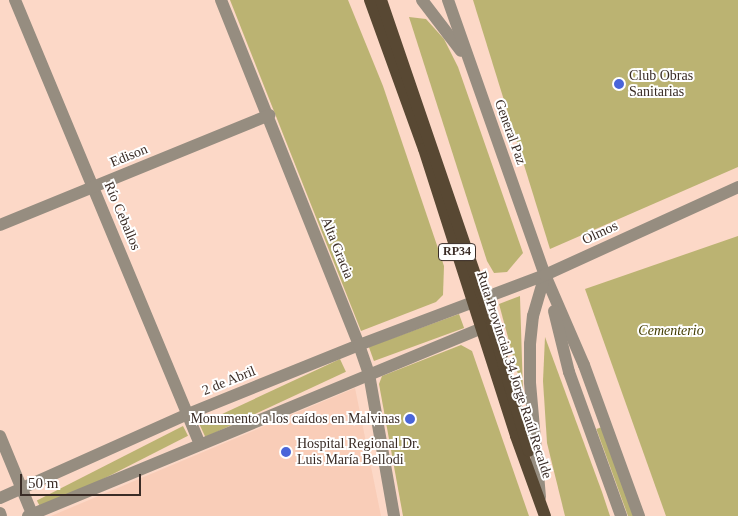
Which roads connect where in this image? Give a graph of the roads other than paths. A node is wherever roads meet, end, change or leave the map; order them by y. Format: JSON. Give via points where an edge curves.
{"nodes":[{"id":1,"x":15,"y":0,"type":"edge"},
{"id":2,"x":221,"y":0,"type":"edge"},
{"id":3,"x":370,"y":0,"type":"edge"},
{"id":4,"x":381,"y":0,"type":"edge"},
{"id":5,"x":422,"y":0,"type":"edge"},
{"id":6,"x":448,"y":0,"type":"edge"},
{"id":7,"x":468,"y":61,"type":"junction"},
{"id":8,"x":269,"y":115,"type":"junction"},
{"id":9,"x":93,"y":187,"type":"junction"},
{"id":10,"x":738,"y":187,"type":"edge"},
{"id":11,"x":0,"y":225,"type":"edge"},
{"id":12,"x":545,"y":275,"type":"junction"},
{"id":13,"x":478,"y":301,"type":"junction"},
{"id":14,"x":487,"y":325,"type":"junction"},
{"id":15,"x":359,"y":345,"type":"junction"},
{"id":16,"x":369,"y":374,"type":"junction"},
{"id":17,"x":188,"y":414,"type":"junction"},
{"id":18,"x":0,"y":436,"type":"edge"},
{"id":19,"x":200,"y":444,"type":"junction"},
{"id":20,"x":22,"y":488,"type":"junction"},
{"id":21,"x":0,"y":498,"type":"edge"},
{"id":22,"x":543,"y":510,"type":"edge"},
{"id":23,"x":31,"y":515,"type":"edge"},
{"id":24,"x":394,"y":516,"type":"edge"},
{"id":25,"x":621,"y":516,"type":"edge"},
{"id":26,"x":639,"y":516,"type":"edge"}],
"edges":[{"from":1,"to":9,"type":"street","name":"Río Ceballos"},
{"from":2,"to":8,"type":"street","name":"Alta Gracia"},
{"from":3,"to":13,"type":"main road","name":"Ruta Provincial 34 Jorge Raúl Recalde","number":"RP34"},
{"from":4,"to":13,"type":"main road","name":"Ruta Provincial 34 Jorge Raúl Recalde","number":"RP34"},
{"from":5,"to":7,"type":"street"},
{"from":6,"to":7,"type":"street","name":"General Paz"},
{"from":7,"to":12,"type":"street","name":"General Paz"},
{"from":8,"to":9,"type":"street","name":"Edison"},
{"from":8,"to":15,"type":"street","name":"Alta Gracia"},
{"from":9,"to":11,"type":"street","name":"Edison"},
{"from":9,"to":17,"type":"street","name":"Río Ceballos"},
{"from":10,"to":12,"type":"street","name":"Olmos"},
{"from":12,"to":13,"type":"street","name":"Olmos"},
{"from":12,"to":22,"type":"street","via":[[533,316],[530,344],[530,382]]},
{"from":12,"to":25,"type":"street","name":"General Paz","via":[[569,372]]},
{"from":12,"to":26,"type":"street","name":"General Paz","via":[[584,365]]},
{"from":13,"to":14,"type":"main road","name":"Ruta Provincial 34 Jorge Raúl Recalde","number":"RP34"},
{"from":13,"to":15,"type":"street","name":"2 de Abril"},
{"from":14,"to":16,"type":"street"},
{"from":14,"to":22,"type":"main road","name":"Ruta Provincial 34 Jorge Raúl Recalde","number":"RP34","via":[[525,433]]},
{"from":15,"to":16,"type":"street","name":"Alta Gracia"},
{"from":15,"to":17,"type":"street","name":"2 de Abril"},
{"from":16,"to":19,"type":"street"},
{"from":16,"to":24,"type":"street","name":"Alta Gracia"},
{"from":17,"to":19,"type":"street","name":"Río Ceballos"},
{"from":17,"to":20,"type":"street","name":"2 de Abril"},
{"from":18,"to":20,"type":"street"},
{"from":19,"to":23,"type":"street"},
{"from":20,"to":21,"type":"street","name":"2 de Abril"},
{"from":20,"to":23,"type":"street"}]}
